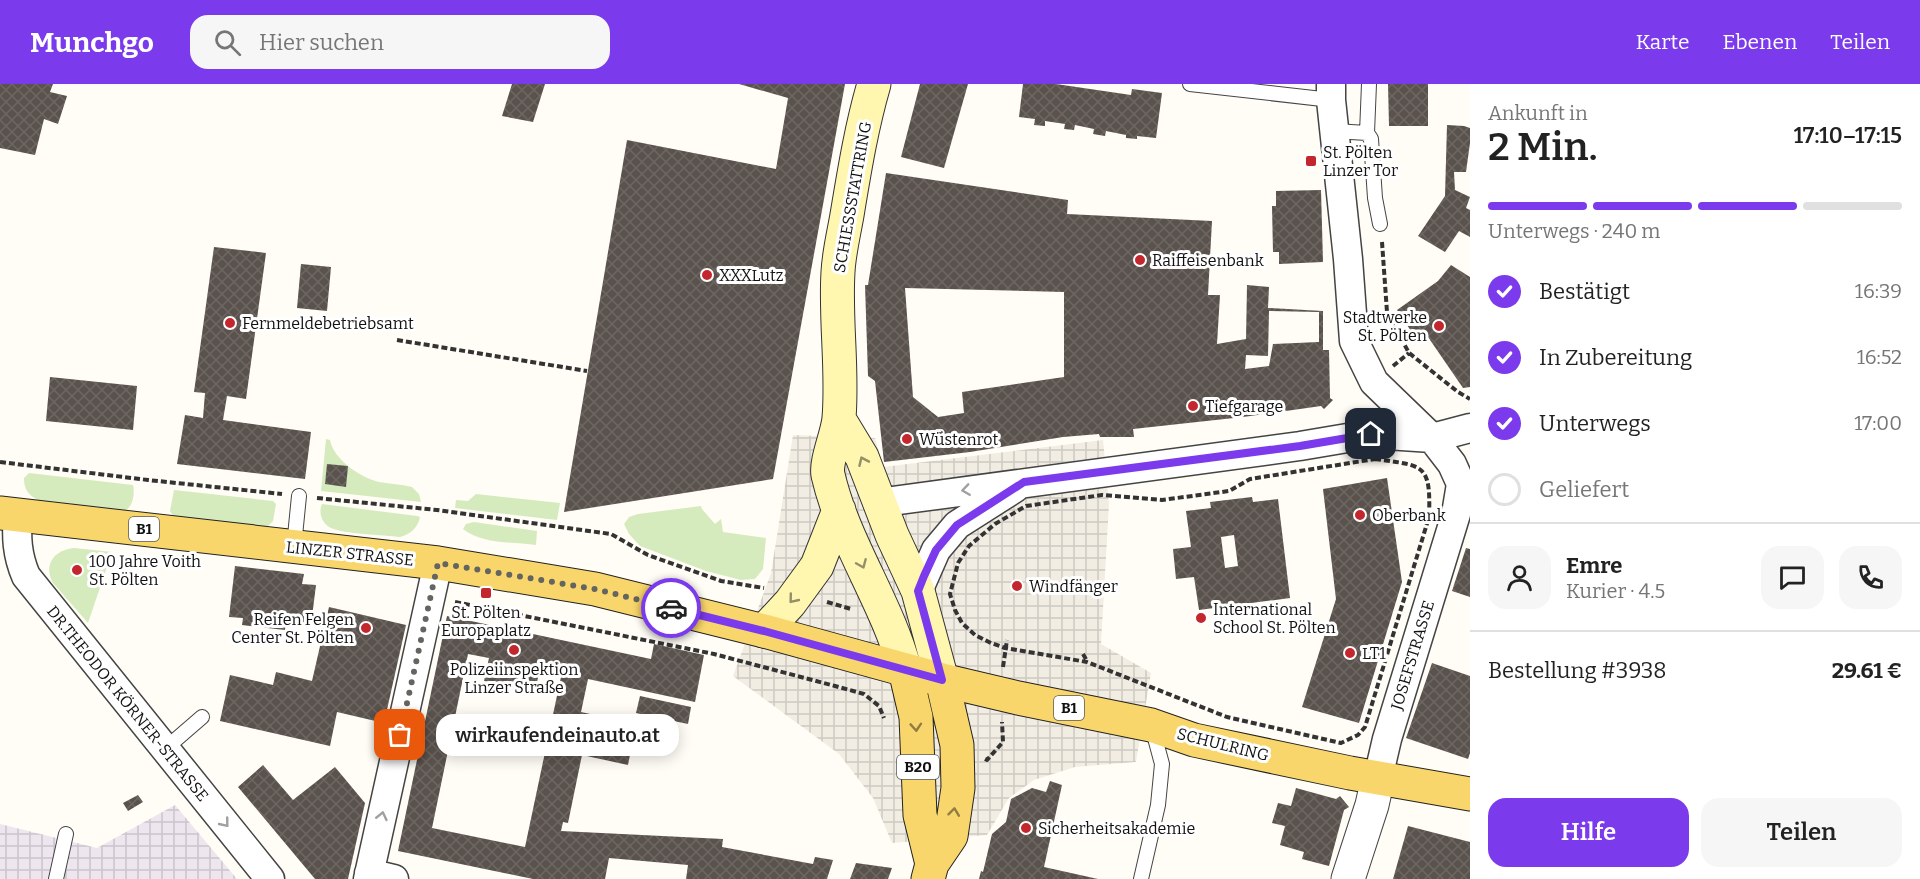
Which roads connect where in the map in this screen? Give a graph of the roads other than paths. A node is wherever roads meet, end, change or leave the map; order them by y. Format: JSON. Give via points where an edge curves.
{"nodes":[{"id":1,"x":874,"y":84,"type":"edge"},
{"id":2,"x":1190,"y":84,"type":"edge"},
{"id":3,"x":1369,"y":84,"type":"edge"},
{"id":4,"x":1331,"y":92,"type":"edge"},
{"id":5,"x":1334,"y":131,"type":"junction"},
{"id":6,"x":1367,"y":133,"type":"junction"},
{"id":7,"x":1380,"y":224,"type":"road end"},
{"id":8,"x":839,"y":419,"type":"junction"},
{"id":9,"x":1470,"y":428,"type":"edge"},
{"id":10,"x":1432,"y":438,"type":"junction"},
{"id":11,"x":1470,"y":444,"type":"edge"},
{"id":12,"x":1024,"y":482,"type":"junction"},
{"id":13,"x":299,"y":496,"type":"road end"},
{"id":14,"x":879,"y":501,"type":"junction"},
{"id":15,"x":838,"y":510,"type":"junction"},
{"id":16,"x":9,"y":514,"type":"edge"},
{"id":17,"x":294,"y":546,"type":"junction"},
{"id":18,"x":438,"y":563,"type":"junction"},
{"id":19,"x":918,"y":591,"type":"junction"},
{"id":20,"x":764,"y":631,"type":"junction"},
{"id":21,"x":905,"y":670,"type":"junction"},
{"id":22,"x":942,"y":680,"type":"junction"},
{"id":23,"x":202,"y":717,"type":"dead end"},
{"id":24,"x":1151,"y":725,"type":"junction"},
{"id":25,"x":165,"y":749,"type":"junction"},
{"id":26,"x":1378,"y":778,"type":"junction"},
{"id":27,"x":1470,"y":794,"type":"edge"},
{"id":28,"x":66,"y":834,"type":"dead end"},
{"id":29,"x":930,"y":872,"type":"edge"},
{"id":30,"x":377,"y":877,"type":"edge"},
{"id":31,"x":56,"y":879,"type":"edge"},
{"id":32,"x":270,"y":879,"type":"edge"},
{"id":33,"x":1141,"y":879,"type":"edge"},
{"id":34,"x":1348,"y":879,"type":"edge"}],
"edges":[{"from":1,"to":8,"type":"main road","name":"SCHIESSSTATTRING","via":[[838,272]]},
{"from":2,"to":4,"type":"lane"},
{"from":3,"to":6,"type":"lane"},
{"from":4,"to":5,"type":"street","name":"JOSEFSTRASSE"},
{"from":5,"to":6,"type":"lane"},
{"from":5,"to":10,"type":"street","name":"JOSEFSTRASSE","via":[[1354,341],[1374,382]]},
{"from":6,"to":7,"type":"lane","via":[[1371,139]]},
{"from":14,"to":8,"type":"main road","one_way":true,"via":[[862,457]]},
{"from":8,"to":15,"type":"main road","name":"SCHIESSSTATTRING","via":[[828,472]]},
{"from":9,"to":10,"type":"street"},
{"from":10,"to":11,"type":"street"},
{"from":10,"to":12,"type":"street","via":[[1371,434]]},
{"from":10,"to":26,"type":"street","name":"JOSEFSTRASSE","via":[[1452,464],[1461,484],[1460,494]]},
{"from":12,"to":14,"type":"street","one_way":true},
{"from":12,"to":19,"type":"street","via":[[957,525],[936,550]]},
{"from":13,"to":17,"type":"lane"},
{"from":14,"to":19,"type":"main road"},
{"from":15,"to":20,"type":"main road","one_way":true,"via":[[817,566]]},
{"from":15,"to":21,"type":"main road","name":"SCHIESSSTATTRING","one_way":true,"via":[[883,607]]},
{"from":16,"to":17,"type":"main road","name":"LINZER STRASSE","number":"B1"},
{"from":16,"to":25,"type":"street","name":"DR.THEODOR KÖRNER-STRASSE","via":[[26,576]]},
{"from":17,"to":18,"type":"main road","name":"LINZER STRASSE","number":"B1"},
{"from":18,"to":20,"type":"main road","name":"LINZER STRASSE","number":"B1","via":[[595,589]]},
{"from":30,"to":18,"type":"street","one_way":true},
{"from":19,"to":22,"type":"main road"},
{"from":20,"to":21,"type":"main road","name":"LINZER STRASSE","number":"B1"},
{"from":21,"to":22,"type":"main road","number":"B1"},
{"from":21,"to":29,"type":"main road","number":"B20","one_way":true,"via":[[915,717],[920,815]]},
{"from":22,"to":24,"type":"main road","name":"SCHULRING","number":"B1"},
{"from":29,"to":22,"type":"main road","number":"B20","one_way":true,"via":[[951,836],[958,788],[957,744]]},
{"from":23,"to":25,"type":"lane"},
{"from":24,"to":26,"type":"main road","name":"SCHULRING","number":"B1","via":[[1194,740]]},
{"from":24,"to":33,"type":"lane","via":[[1162,764],[1158,805]]},
{"from":25,"to":32,"type":"street","name":"DR.THEODOR KÖRNER-STRASSE","one_way":true},
{"from":26,"to":27,"type":"main road","name":"SCHULRING","number":"B1"},
{"from":26,"to":34,"type":"street","name":"JOSEFSTRASSE"},
{"from":28,"to":31,"type":"lane"}]}
